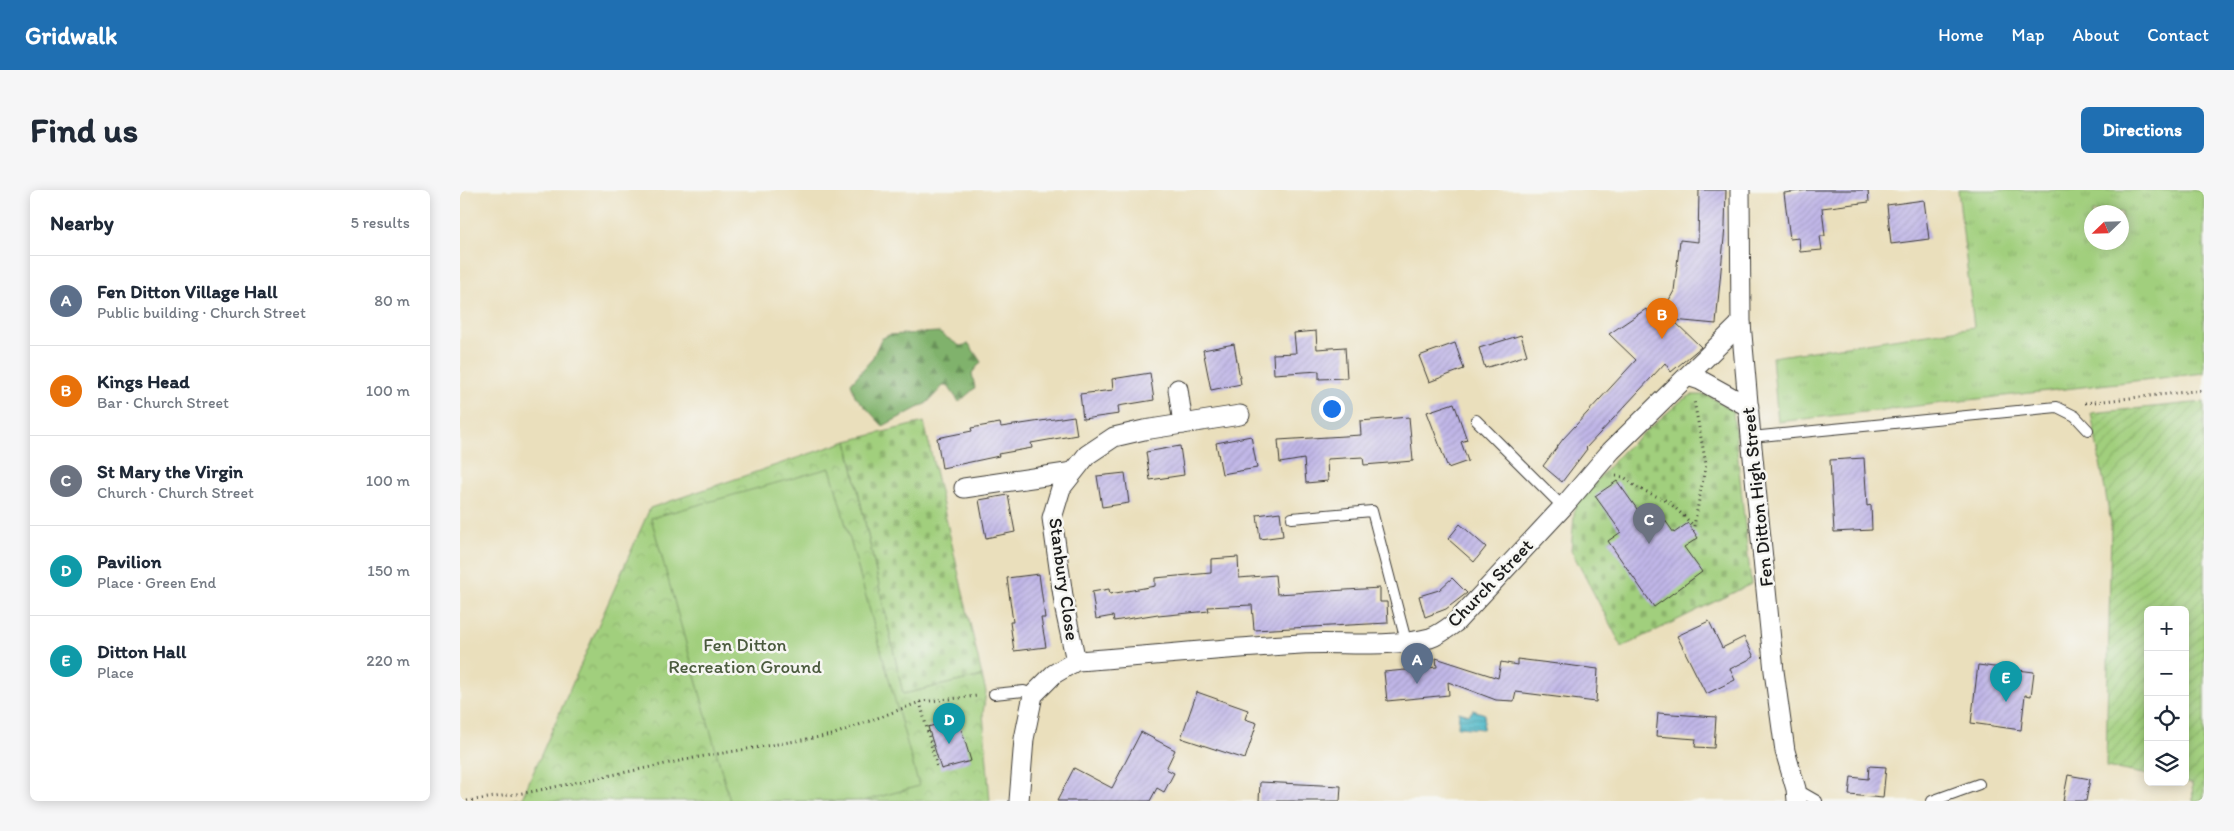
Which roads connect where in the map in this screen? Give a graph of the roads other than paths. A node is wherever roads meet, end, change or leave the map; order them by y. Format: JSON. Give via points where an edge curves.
{"nodes":[{"id":1,"x":1740,"y":190,"type":"edge"},
{"id":2,"x":1741,"y":323,"type":"junction"},
{"id":3,"x":1694,"y":378,"type":"junction"},
{"id":4,"x":1178,"y":389,"type":"dead end"},
{"id":5,"x":1748,"y":407,"type":"junction"},
{"id":6,"x":1240,"y":415,"type":"dead end"},
{"id":7,"x":1476,"y":420,"type":"dead end"},
{"id":8,"x":1183,"y":424,"type":"junction"},
{"id":9,"x":2088,"y":430,"type":"dead end"},
{"id":10,"x":1751,"y":437,"type":"junction"},
{"id":11,"x":1073,"y":472,"type":"junction"},
{"id":12,"x":964,"y":488,"type":"dead end"},
{"id":13,"x":1563,"y":507,"type":"junction"},
{"id":14,"x":1292,"y":518,"type":"dead end"},
{"id":15,"x":1406,"y":641,"type":"junction"},
{"id":16,"x":1076,"y":661,"type":"junction"},
{"id":17,"x":994,"y":694,"type":"road end"},
{"id":18,"x":1033,"y":695,"type":"junction"},
{"id":19,"x":1980,"y":784,"type":"dead end"},
{"id":20,"x":1796,"y":795,"type":"edge"},
{"id":21,"x":1019,"y":801,"type":"edge"},
{"id":22,"x":1817,"y":801,"type":"edge"},
{"id":23,"x":1932,"y":801,"type":"edge"}],
"edges":[{"from":1,"to":2,"type":"street","name":"Fen Ditton High Street"},
{"from":2,"to":3,"type":"street","name":"Church Street"},
{"from":2,"to":5,"type":"street","name":"Fen Ditton High Street"},
{"from":3,"to":5,"type":"street"},
{"from":3,"to":13,"type":"street","name":"Church Street","via":[[1611,451]]},
{"from":4,"to":8,"type":"street"},
{"from":5,"to":10,"type":"street","name":"Fen Ditton High Street"},
{"from":6,"to":8,"type":"street","name":"Stanbury Close"},
{"from":7,"to":13,"type":"lane"},
{"from":8,"to":11,"type":"street","name":"Stanbury Close","via":[[1114,437],[1087,454]]},
{"from":9,"to":10,"type":"lane","via":[[2075,416],[2057,406]]},
{"from":10,"to":20,"type":"street","name":"Fen Ditton High Street","via":[[1774,672],[1785,751]]},
{"from":11,"to":12,"type":"street"},
{"from":11,"to":16,"type":"street","name":"Stanbury Close","via":[[1061,488],[1052,518]]},
{"from":13,"to":15,"type":"street","name":"Church Street","via":[[1456,622],[1431,638]]},
{"from":14,"to":15,"type":"lane","via":[[1372,511]]},
{"from":15,"to":16,"type":"street","name":"Church Street","via":[[1302,644]]},
{"from":16,"to":18,"type":"street","via":[[1054,674]]},
{"from":17,"to":18,"type":"lane","via":[[1024,691]]},
{"from":18,"to":21,"type":"street","via":[[1024,739]]},
{"from":19,"to":23,"type":"lane"},
{"from":20,"to":22,"type":"lane"}]}
